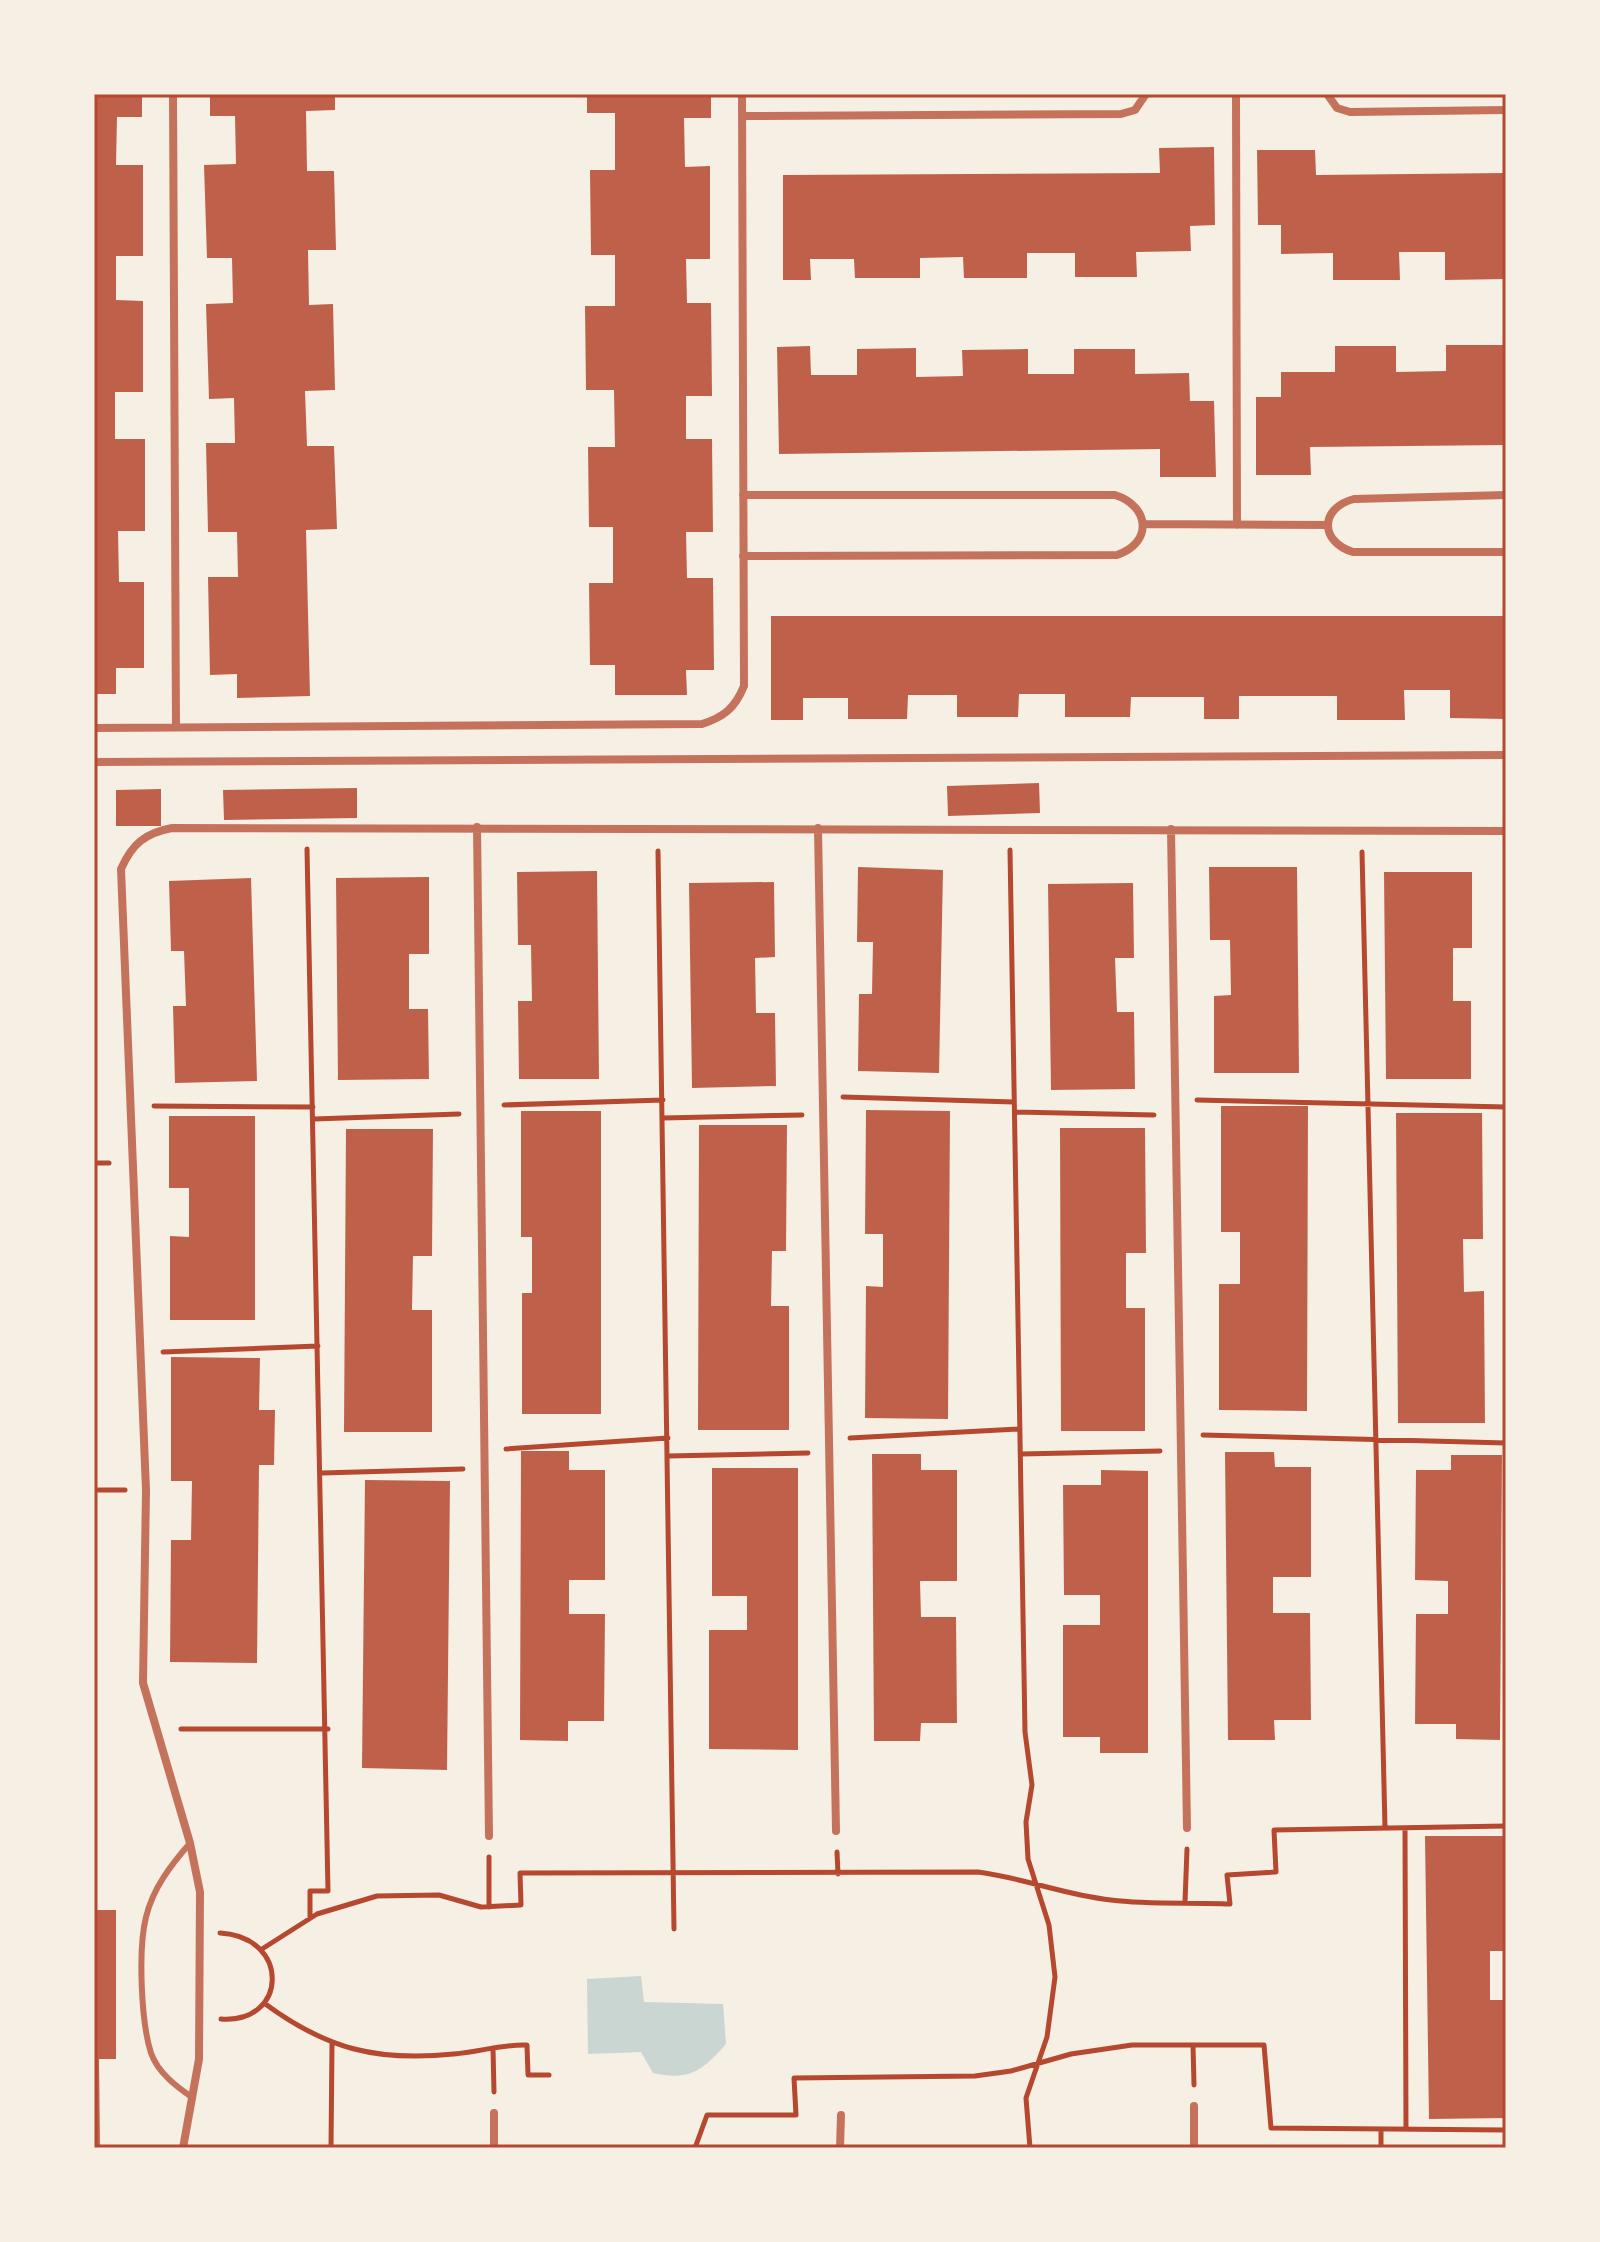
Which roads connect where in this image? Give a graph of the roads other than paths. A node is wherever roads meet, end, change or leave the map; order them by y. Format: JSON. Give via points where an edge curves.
{"nodes":[{"id":1,"x":173,"y":94,"type":"edge"},
{"id":2,"x":742,"y":94,"type":"edge"},
{"id":3,"x":1146,"y":94,"type":"edge"},
{"id":4,"x":1236,"y":94,"type":"edge"},
{"id":5,"x":1327,"y":94,"type":"edge"},
{"id":6,"x":1506,"y":110,"type":"edge"},
{"id":7,"x":742,"y":116,"type":"junction"},
{"id":8,"x":743,"y":495,"type":"junction"},
{"id":9,"x":1506,"y":495,"type":"edge"},
{"id":10,"x":1144,"y":524,"type":"junction"},
{"id":11,"x":1237,"y":525,"type":"junction"},
{"id":12,"x":1328,"y":525,"type":"junction"},
{"id":13,"x":1506,"y":552,"type":"edge"},
{"id":14,"x":743,"y":556,"type":"junction"},
{"id":15,"x":176,"y":727,"type":"junction"},
{"id":16,"x":94,"y":728,"type":"edge"},
{"id":17,"x":1506,"y":755,"type":"edge"},
{"id":18,"x":94,"y":762,"type":"edge"},
{"id":19,"x":477,"y":827,"type":"junction"},
{"id":20,"x":818,"y":828,"type":"junction"},
{"id":21,"x":1171,"y":829,"type":"junction"},
{"id":22,"x":1506,"y":831,"type":"edge"},
{"id":23,"x":1187,"y":1828,"type":"road end"},
{"id":24,"x":836,"y":1831,"type":"dead end"},
{"id":25,"x":489,"y":1836,"type":"road end"},
{"id":26,"x":190,"y":1843,"type":"junction"},
{"id":27,"x":193,"y":2098,"type":"junction"},
{"id":28,"x":1194,"y":2106,"type":"road end"},
{"id":29,"x":494,"y":2113,"type":"road end"},
{"id":30,"x":841,"y":2115,"type":"dead end"},
{"id":31,"x":183,"y":2148,"type":"edge"},
{"id":32,"x":494,"y":2148,"type":"edge"},
{"id":33,"x":840,"y":2148,"type":"edge"},
{"id":34,"x":1194,"y":2148,"type":"edge"}],
"edges":[{"from":1,"to":15,"type":"street"},
{"from":2,"to":7,"type":"street"},
{"from":3,"to":7,"type":"street","via":[[1135,110],[1121,114]]},
{"from":4,"to":11,"type":"street"},
{"from":5,"to":6,"type":"street","via":[[1337,108],[1350,112]]},
{"from":7,"to":8,"type":"street"},
{"from":8,"to":10,"type":"street","via":[[1115,495],[1130,499]]},
{"from":8,"to":14,"type":"street"},
{"from":9,"to":12,"type":"street","via":[[1354,499],[1341,502]]},
{"from":10,"to":11,"type":"street"},
{"from":10,"to":14,"type":"street","via":[[1132,550],[1117,555]]},
{"from":11,"to":12,"type":"street"},
{"from":12,"to":13,"type":"street","via":[[1340,548],[1353,552]]},
{"from":14,"to":15,"type":"street","via":[[744,686],[727,713],[702,724]]},
{"from":15,"to":16,"type":"street"},
{"from":17,"to":18,"type":"street"},
{"from":19,"to":20,"type":"street"},
{"from":19,"to":25,"type":"street"},
{"from":19,"to":26,"type":"street","via":[[172,828],[154,832],[129,851],[121,869],[147,1504],[143,1683]]},
{"from":20,"to":21,"type":"street"},
{"from":20,"to":24,"type":"street"},
{"from":21,"to":22,"type":"street"},
{"from":21,"to":23,"type":"street"},
{"from":26,"to":27,"type":"street","via":[[200,1892],[199,2059]]},
{"from":26,"to":27,"type":"lane","via":[[155,1890],[145,1918],[143,1965],[151,2054],[168,2079]]},
{"from":27,"to":31,"type":"street"},
{"from":28,"to":34,"type":"street"},
{"from":29,"to":32,"type":"street"},
{"from":30,"to":33,"type":"street"}]}
